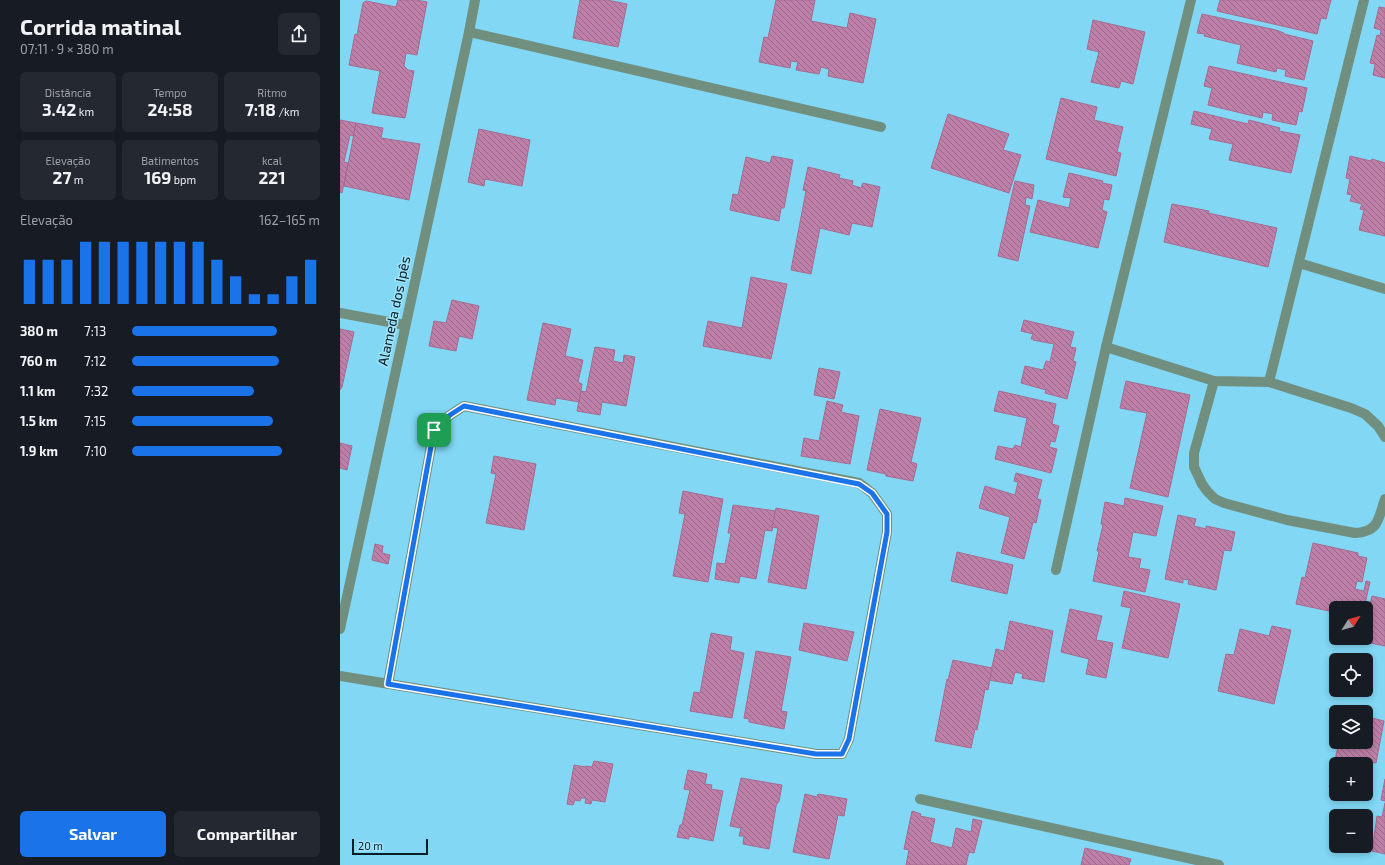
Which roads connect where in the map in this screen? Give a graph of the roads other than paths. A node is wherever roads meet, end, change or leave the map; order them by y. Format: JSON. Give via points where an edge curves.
{"nodes":[{"id":1,"x":475,"y":0,"type":"edge"},
{"id":2,"x":1191,"y":0,"type":"edge"},
{"id":3,"x":1364,"y":0,"type":"edge"},
{"id":4,"x":469,"y":32,"type":"junction"},
{"id":5,"x":881,"y":127,"type":"dead end"},
{"id":6,"x":1299,"y":262,"type":"junction"},
{"id":7,"x":1385,"y":289,"type":"edge"},
{"id":8,"x":340,"y":313,"type":"edge"},
{"id":9,"x":405,"y":325,"type":"junction"},
{"id":10,"x":1106,"y":346,"type":"junction"},
{"id":11,"x":1214,"y":381,"type":"junction"},
{"id":12,"x":1269,"y":382,"type":"junction"},
{"id":13,"x":1385,"y":437,"type":"edge"},
{"id":14,"x":1385,"y":499,"type":"edge"},
{"id":15,"x":1056,"y":570,"type":"dead end"},
{"id":16,"x":340,"y":629,"type":"edge"},
{"id":17,"x":340,"y":676,"type":"edge"},
{"id":18,"x":388,"y":684,"type":"junction"},
{"id":19,"x":920,"y":799,"type":"dead end"},
{"id":20,"x":1219,"y":865,"type":"edge"}],
"edges":[{"from":1,"to":4,"type":"street","name":"Alameda dos Ipês"},
{"from":2,"to":10,"type":"street"},
{"from":3,"to":6,"type":"street"},
{"from":4,"to":5,"type":"street"},
{"from":4,"to":9,"type":"street","name":"Alameda dos Ipês"},
{"from":6,"to":7,"type":"street"},
{"from":6,"to":12,"type":"street"},
{"from":8,"to":9,"type":"street"},
{"from":9,"to":16,"type":"street","name":"Alameda dos Ipês"},
{"from":10,"to":11,"type":"street"},
{"from":10,"to":15,"type":"street"},
{"from":11,"to":12,"type":"street"},
{"from":11,"to":14,"type":"street","via":[[1194,453],[1194,467],[1202,484],[1215,499],[1287,520],[1364,533],[1377,523]]},
{"from":12,"to":13,"type":"street","via":[[1365,414]]},
{"from":17,"to":18,"type":"street"},
{"from":18,"to":18,"type":"street","via":[[816,754],[842,754],[849,739],[887,532],[887,514],[872,493],[859,484],[464,406],[434,430]]},
{"from":19,"to":20,"type":"street"}]}
